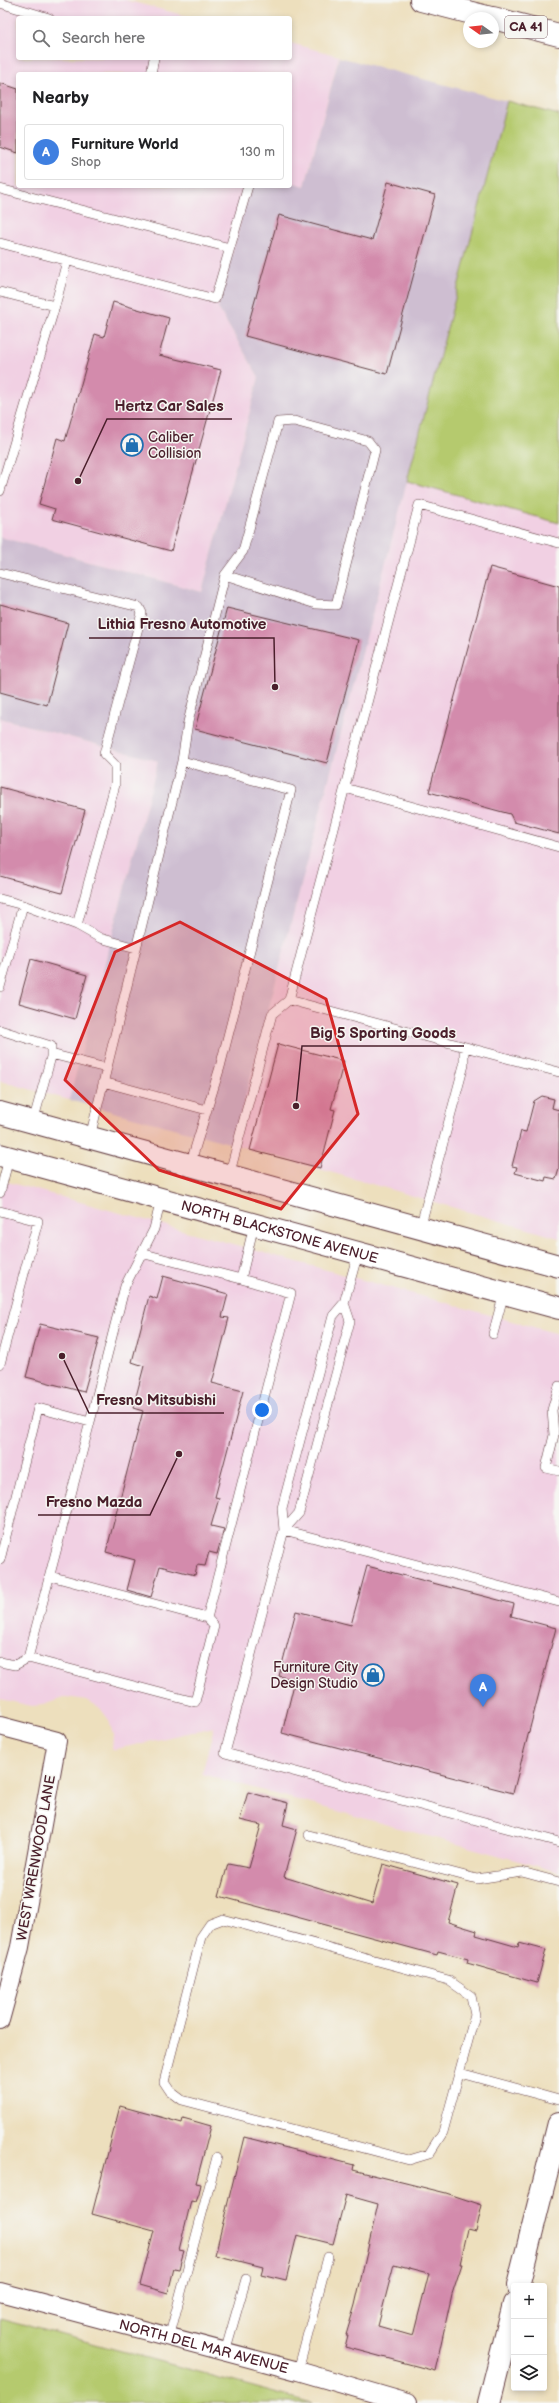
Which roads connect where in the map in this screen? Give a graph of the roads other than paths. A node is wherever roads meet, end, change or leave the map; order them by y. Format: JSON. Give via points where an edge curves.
{"nodes":[{"id":1,"x":422,"y":0,"type":"edge"},
{"id":2,"x":0,"y":3,"type":"edge"},
{"id":3,"x":469,"y":12,"type":"edge"},
{"id":4,"x":42,"y":16,"type":"edge"},
{"id":5,"x":499,"y":20,"type":"edge"},
{"id":6,"x":559,"y":36,"type":"edge"},
{"id":7,"x":154,"y":60,"type":"edge"},
{"id":8,"x":151,"y":72,"type":"edge"},
{"id":9,"x":247,"y":188,"type":"edge"},
{"id":10,"x":0,"y":189,"type":"edge"},
{"id":11,"x":0,"y":243,"type":"edge"},
{"id":12,"x":230,"y":248,"type":"junction"},
{"id":13,"x":67,"y":261,"type":"junction"},
{"id":14,"x":0,"y":292,"type":"edge"},
{"id":15,"x":55,"y":306,"type":"junction"},
{"id":16,"x":4,"y":458,"type":"edge"},
{"id":17,"x":0,"y":491,"type":"edge"},
{"id":18,"x":559,"y":543,"type":"edge"},
{"id":19,"x":0,"y":573,"type":"edge"},
{"id":20,"x":225,"y":575,"type":"junction"},
{"id":21,"x":182,"y":761,"type":"junction"},
{"id":22,"x":345,"y":788,"type":"junction"},
{"id":23,"x":559,"y":847,"type":"edge"},
{"id":24,"x":0,"y":899,"type":"edge"},
{"id":25,"x":23,"y":905,"type":"junction"},
{"id":26,"x":77,"y":925,"type":"junction"},
{"id":27,"x":136,"y":948,"type":"junction"},
{"id":28,"x":0,"y":987,"type":"edge"},
{"id":29,"x":289,"y":1000,"type":"junction"},
{"id":30,"x":0,"y":1030,"type":"edge"},
{"id":31,"x":464,"y":1047,"type":"junction"},
{"id":32,"x":51,"y":1054,"type":"junction"},
{"id":33,"x":106,"y":1068,"type":"junction"},
{"id":34,"x":559,"y":1072,"type":"edge"},
{"id":35,"x":103,"y":1082,"type":"junction"},
{"id":36,"x":207,"y":1110,"type":"junction"},
{"id":37,"x":0,"y":1113,"type":"edge"},
{"id":38,"x":33,"y":1122,"type":"junction"},
{"id":39,"x":90,"y":1137,"type":"junction"},
{"id":40,"x":5,"y":1156,"type":"edge"},
{"id":41,"x":190,"y":1165,"type":"junction"},
{"id":42,"x":229,"y":1176,"type":"junction"},
{"id":43,"x":0,"y":1193,"type":"edge"},
{"id":44,"x":161,"y":1199,"type":"junction"},
{"id":45,"x":0,"y":1211,"type":"edge"},
{"id":46,"x":254,"y":1225,"type":"junction"},
{"id":47,"x":420,"y":1228,"type":"junction"},
{"id":48,"x":141,"y":1253,"type":"junction"},
{"id":49,"x":358,"y":1253,"type":"junction"},
{"id":50,"x":559,"y":1266,"type":"edge"},
{"id":51,"x":241,"y":1279,"type":"junction"},
{"id":52,"x":504,"y":1293,"type":"junction"},
{"id":53,"x":344,"y":1303,"type":"junction"},
{"id":54,"x":559,"y":1308,"type":"edge"},
{"id":55,"x":493,"y":1334,"type":"dead end"},
{"id":56,"x":0,"y":1364,"type":"edge"},
{"id":57,"x":559,"y":1386,"type":"edge"},
{"id":58,"x":90,"y":1422,"type":"junction"},
{"id":59,"x":559,"y":1471,"type":"edge"},
{"id":60,"x":284,"y":1530,"type":"junction"},
{"id":61,"x":0,"y":1560,"type":"edge"},
{"id":62,"x":50,"y":1576,"type":"junction"},
{"id":63,"x":559,"y":1602,"type":"edge"},
{"id":64,"x":208,"y":1618,"type":"junction"},
{"id":65,"x":28,"y":1658,"type":"junction"},
{"id":66,"x":0,"y":1662,"type":"edge"},
{"id":67,"x":0,"y":1726,"type":"edge"},
{"id":68,"x":308,"y":1835,"type":"dead end"},
{"id":69,"x":559,"y":1842,"type":"edge"},
{"id":70,"x":559,"y":1882,"type":"edge"},
{"id":71,"x":0,"y":2020,"type":"edge"},
{"id":72,"x":460,"y":2074,"type":"junction"},
{"id":73,"x":559,"y":2100,"type":"edge"},
{"id":74,"x":559,"y":2123,"type":"edge"},
{"id":75,"x":556,"y":2148,"type":"edge"},
{"id":76,"x":217,"y":2156,"type":"dead end"},
{"id":77,"x":328,"y":2257,"type":"dead end"},
{"id":78,"x":246,"y":2279,"type":"dead end"},
{"id":79,"x":519,"y":2283,"type":"edge"},
{"id":80,"x":0,"y":2292,"type":"edge"},
{"id":81,"x":511,"y":2316,"type":"edge"},
{"id":82,"x":169,"y":2338,"type":"junction"},
{"id":83,"x":225,"y":2352,"type":"junction"},
{"id":84,"x":298,"y":2371,"type":"junction"},
{"id":85,"x":408,"y":2403,"type":"edge"},
{"id":86,"x":489,"y":2403,"type":"edge"}],
"edges":[{"from":1,"to":3,"type":"main road","number":"CA 41"},
{"from":2,"to":4,"type":"lane"},
{"from":5,"to":6,"type":"main road","number":"CA 41"},
{"from":7,"to":8,"type":"lane"},
{"from":9,"to":12,"type":"lane"},
{"from":10,"to":12,"type":"lane"},
{"from":11,"to":13,"type":"lane"},
{"from":12,"to":13,"type":"lane","via":[[215,299]]},
{"from":13,"to":15,"type":"lane"},
{"from":14,"to":15,"type":"lane"},
{"from":15,"to":16,"type":"lane"},
{"from":16,"to":17,"type":"lane"},
{"from":18,"to":22,"type":"lane","via":[[419,505]]},
{"from":19,"to":26,"type":"lane","via":[[139,607],[142,613],[104,754],[115,765],[115,785]]},
{"from":20,"to":20,"type":"lane","via":[[243,551],[278,422],[294,421],[368,441],[376,450],[336,605],[316,604]]},
{"from":20,"to":21,"type":"lane","via":[[188,722]]},
{"from":21,"to":27,"type":"lane"},
{"from":21,"to":36,"type":"lane","via":[[291,790]]},
{"from":22,"to":23,"type":"lane"},
{"from":22,"to":29,"type":"lane"},
{"from":24,"to":25,"type":"lane"},
{"from":25,"to":26,"type":"lane"},
{"from":25,"to":28,"type":"lane"},
{"from":26,"to":27,"type":"lane","via":[[100,938]]},
{"from":27,"to":33,"type":"lane"},
{"from":29,"to":31,"type":"lane"},
{"from":29,"to":42,"type":"lane","via":[[272,1014]]},
{"from":30,"to":32,"type":"lane","via":[[51,1046]]},
{"from":31,"to":34,"type":"lane"},
{"from":31,"to":47,"type":"lane","via":[[464,1065]]},
{"from":32,"to":33,"type":"lane"},
{"from":32,"to":38,"type":"lane"},
{"from":33,"to":35,"type":"lane"},
{"from":35,"to":36,"type":"lane"},
{"from":35,"to":39,"type":"lane"},
{"from":36,"to":41,"type":"lane"},
{"from":37,"to":38,"type":"main road"},
{"from":38,"to":39,"type":"main road"},
{"from":39,"to":41,"type":"main road"},
{"from":40,"to":43,"type":"lane"},
{"from":40,"to":44,"type":"main road","name":"NORTH BLACKSTONE AVENUE"},
{"from":41,"to":42,"type":"main road"},
{"from":42,"to":47,"type":"main road"},
{"from":44,"to":46,"type":"main road","name":"NORTH BLACKSTONE AVENUE"},
{"from":44,"to":48,"type":"lane","via":[[154,1229]]},
{"from":45,"to":56,"type":"lane","via":[[38,1220]]},
{"from":46,"to":49,"type":"main road","name":"NORTH BLACKSTONE AVENUE"},
{"from":46,"to":51,"type":"lane"},
{"from":47,"to":50,"type":"main road"},
{"from":48,"to":51,"type":"lane"},
{"from":48,"to":58,"type":"lane","via":[[125,1286]]},
{"from":49,"to":52,"type":"main road","name":"NORTH BLACKSTONE AVENUE"},
{"from":49,"to":53,"type":"lane"},
{"from":51,"to":64,"type":"lane","via":[[291,1293]]},
{"from":52,"to":54,"type":"main road","name":"NORTH BLACKSTONE AVENUE"},
{"from":52,"to":55,"type":"lane"},
{"from":53,"to":60,"type":"lane","via":[[333,1316],[282,1508]]},
{"from":53,"to":60,"type":"lane","via":[[350,1320],[301,1505],[298,1513]]},
{"from":57,"to":59,"type":"lane","via":[[552,1410],[554,1434],[546,1468]]},
{"from":58,"to":61,"type":"lane","via":[[38,1408]]},
{"from":58,"to":62,"type":"lane"},
{"from":60,"to":63,"type":"lane"},
{"from":60,"to":69,"type":"lane","via":[[225,1753]]},
{"from":62,"to":64,"type":"lane"},
{"from":62,"to":65,"type":"lane"},
{"from":64,"to":65,"type":"lane","via":[[214,1626],[195,1702]]},
{"from":65,"to":66,"type":"lane","via":[[15,1665]]},
{"from":67,"to":71,"type":"street","name":"WEST WRENWOOD LANE","via":[[57,1741],[20,1947]]},
{"from":68,"to":70,"type":"lane","via":[[477,1880],[522,1872]]},
{"from":72,"to":72,"type":"lane","via":[[475,2015],[471,1996],[460,1987],[448,1980],[223,1919],[210,1924],[201,1938],[164,2082],[170,2091],[182,2100],[409,2160],[429,2154],[443,2132]]},
{"from":72,"to":73,"type":"lane"},
{"from":74,"to":75,"type":"main road"},
{"from":75,"to":79,"type":"main road"},
{"from":76,"to":82,"type":"lane"},
{"from":77,"to":84,"type":"lane"},
{"from":78,"to":83,"type":"lane"},
{"from":80,"to":82,"type":"street","name":"NORTH DEL MAR AVENUE"},
{"from":81,"to":86,"type":"main road"},
{"from":82,"to":83,"type":"street","name":"NORTH DEL MAR AVENUE"},
{"from":83,"to":84,"type":"street","name":"NORTH DEL MAR AVENUE"},
{"from":84,"to":85,"type":"street","name":"NORTH DEL MAR AVENUE"}]}
